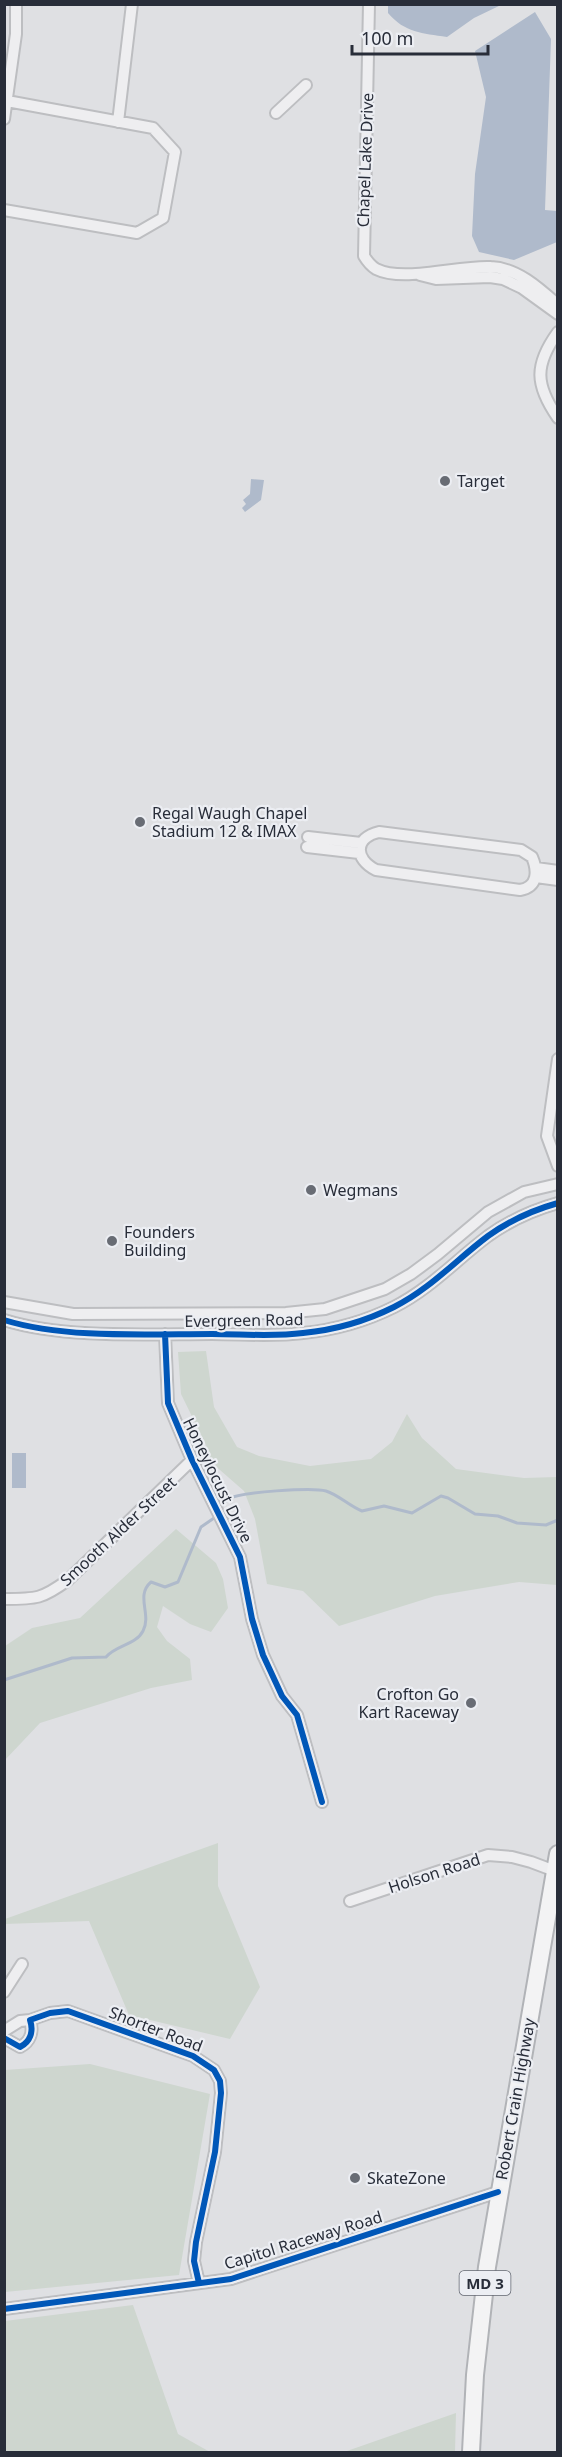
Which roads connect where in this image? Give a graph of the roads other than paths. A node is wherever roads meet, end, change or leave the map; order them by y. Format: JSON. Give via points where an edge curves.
{"nodes":[{"id":1,"x":16,"y":4,"type":"edge"},
{"id":2,"x":132,"y":4,"type":"edge"},
{"id":3,"x":369,"y":4,"type":"edge"},
{"id":4,"x":306,"y":85,"type":"dead end"},
{"id":5,"x":7,"y":101,"type":"junction"},
{"id":6,"x":276,"y":112,"type":"dead end"},
{"id":7,"x":4,"y":119,"type":"edge"},
{"id":8,"x":118,"y":122,"type":"junction"},
{"id":9,"x":4,"y":210,"type":"edge"},
{"id":10,"x":417,"y":274,"type":"junction"},
{"id":11,"x":558,"y":305,"type":"edge"},
{"id":12,"x":558,"y":314,"type":"edge"},
{"id":13,"x":558,"y":332,"type":"edge"},
{"id":14,"x":558,"y":418,"type":"edge"},
{"id":15,"x":308,"y":842,"type":"dead end"},
{"id":16,"x":360,"y":848,"type":"junction"},
{"id":17,"x":558,"y":871,"type":"edge"},
{"id":18,"x":536,"y":873,"type":"junction"},
{"id":19,"x":558,"y":880,"type":"edge"},
{"id":20,"x":558,"y":1059,"type":"edge"},
{"id":21,"x":558,"y":1166,"type":"edge"},
{"id":22,"x":558,"y":1184,"type":"edge"},
{"id":23,"x":558,"y":1203,"type":"edge"},
{"id":24,"x":4,"y":1302,"type":"edge"},
{"id":25,"x":4,"y":1320,"type":"edge"},
{"id":26,"x":165,"y":1334,"type":"junction"},
{"id":27,"x":192,"y":1460,"type":"junction"},
{"id":28,"x":4,"y":1599,"type":"edge"},
{"id":29,"x":322,"y":1802,"type":"dead end"},
{"id":30,"x":558,"y":1854,"type":"edge"},
{"id":31,"x":556,"y":1871,"type":"edge"},
{"id":32,"x":350,"y":1901,"type":"dead end"},
{"id":33,"x":22,"y":1964,"type":"dead end"},
{"id":34,"x":4,"y":1992,"type":"edge"},
{"id":35,"x":30,"y":2020,"type":"junction"},
{"id":36,"x":4,"y":2031,"type":"edge"},
{"id":37,"x":4,"y":2038,"type":"edge"},
{"id":38,"x":498,"y":2192,"type":"junction"},
{"id":39,"x":199,"y":2283,"type":"junction"},
{"id":40,"x":4,"y":2309,"type":"edge"},
{"id":41,"x":471,"y":2452,"type":"edge"}],
"edges":[{"from":1,"to":5,"type":"street"},
{"from":2,"to":8,"type":"street"},
{"from":3,"to":10,"type":"street","name":"Chapel Lake Drive","via":[[364,256],[377,270]]},
{"from":4,"to":6,"type":"street"},
{"from":5,"to":7,"type":"street"},
{"from":5,"to":8,"type":"street"},
{"from":8,"to":9,"type":"street","via":[[153,128],[175,152],[163,218],[137,233]]},
{"from":10,"to":11,"type":"street","name":"Chapel Lake Drive","via":[[491,267],[507,270],[529,281]]},
{"from":10,"to":12,"type":"street","name":"Chapel Lake Drive","via":[[436,279],[503,279]]},
{"from":13,"to":14,"type":"street","via":[[545,349],[540,380],[545,400]]},
{"from":15,"to":16,"type":"street"},
{"from":16,"to":18,"type":"street","via":[[371,834],[379,832],[521,850],[532,857]]},
{"from":16,"to":18,"type":"street","via":[[367,866],[376,870],[520,890],[532,885]]},
{"from":17,"to":18,"type":"street"},
{"from":18,"to":19,"type":"street"},
{"from":20,"to":21,"type":"street","via":[[547,1136]]},
{"from":22,"to":24,"type":"street","name":"Evergreen Road","via":[[524,1192],[488,1212],[438,1254],[385,1289],[325,1309],[286,1313],[72,1314]]},
{"from":23,"to":26,"type":"street","name":"Evergreen Road","via":[[537,1209],[490,1235],[422,1292],[347,1325],[301,1334]]},
{"from":25,"to":26,"type":"street","name":"Evergreen Road","via":[[61,1331]]},
{"from":26,"to":27,"type":"street","name":"Honeylocust Drive","via":[[168,1403]]},
{"from":27,"to":28,"type":"street","name":"Smooth Alder Street","via":[[47,1596]]},
{"from":27,"to":29,"type":"street","name":"Honeylocust Drive","via":[[240,1557],[263,1655],[282,1696],[297,1714]]},
{"from":30,"to":31,"type":"highway","name":"Robert Crain Highway","number":"MD 3"},
{"from":31,"to":32,"type":"street","name":"Holson Road","via":[[512,1857],[488,1855]]},
{"from":31,"to":38,"type":"highway","name":"Robert Crain Highway","number":"MD 3"},
{"from":33,"to":34,"type":"street"},
{"from":35,"to":36,"type":"street","name":"Shorter Road"},
{"from":35,"to":37,"type":"street","via":[[33,2028],[27,2044],[20,2047]]},
{"from":35,"to":39,"type":"street","name":"Shorter Road","via":[[68,2011],[193,2056],[214,2070],[221,2094],[215,2152],[196,2242],[194,2261]]},
{"from":38,"to":39,"type":"street","name":"Capitol Raceway Road","via":[[231,2279]]},
{"from":38,"to":41,"type":"highway","name":"Robert Crain Highway","number":"MD 3","via":[[481,2310]]},
{"from":39,"to":40,"type":"street","name":"Capitol Raceway Road"}]}
